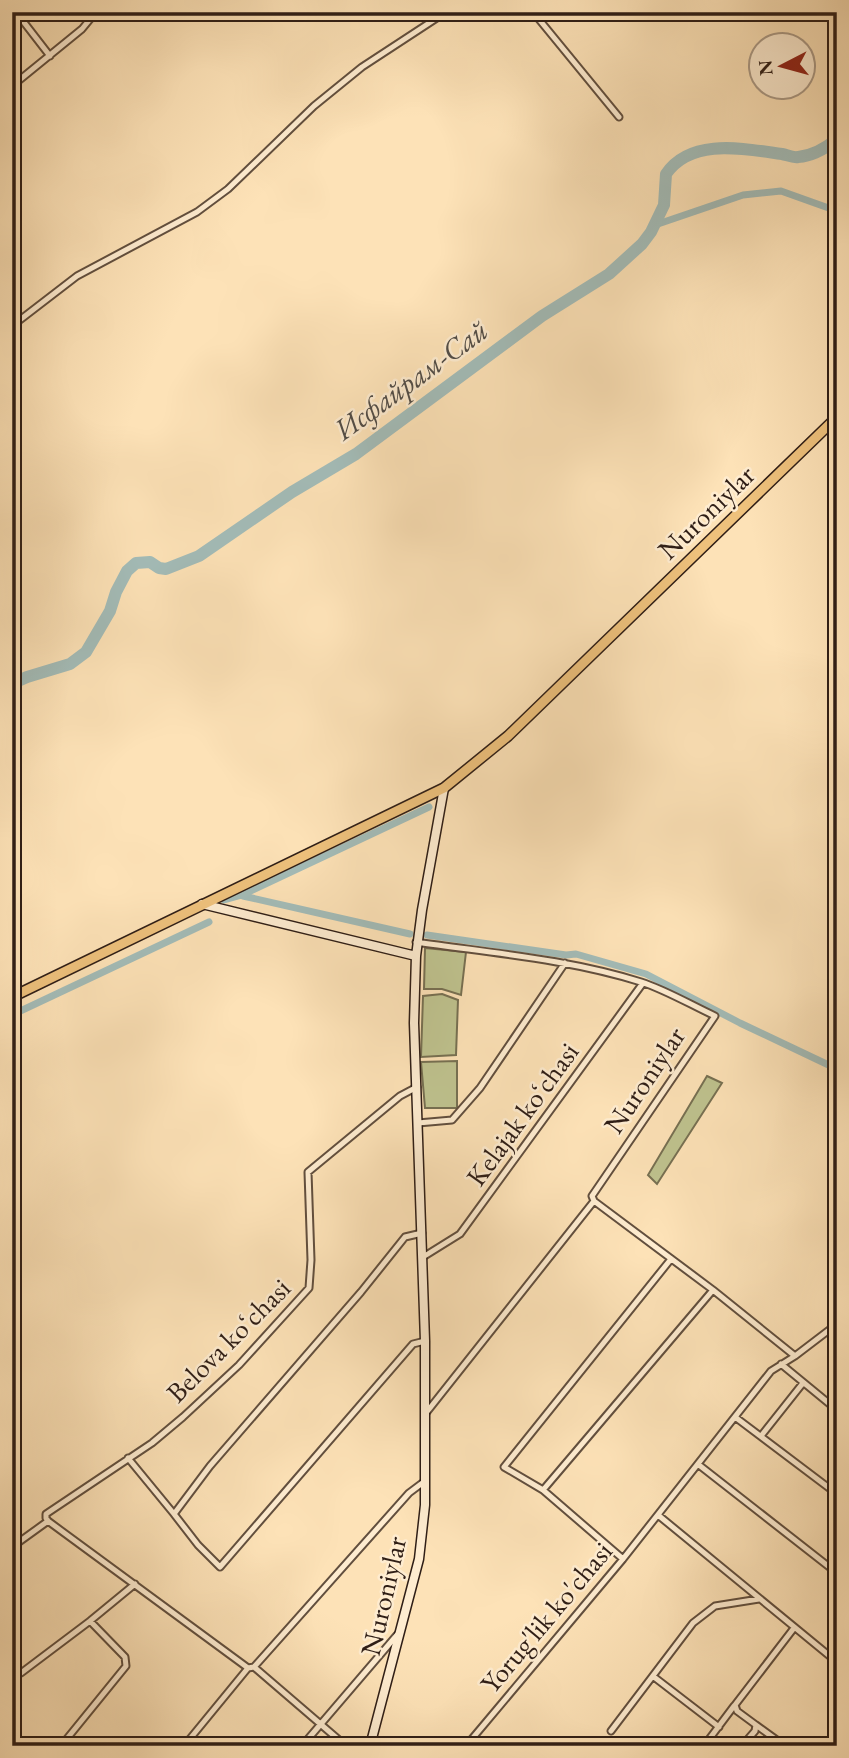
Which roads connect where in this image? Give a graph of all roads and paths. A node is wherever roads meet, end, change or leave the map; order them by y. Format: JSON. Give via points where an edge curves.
{"nodes":[{"id":1,"x":16,"y":12,"type":"edge"},
{"id":2,"x":96,"y":12,"type":"edge"},
{"id":3,"x":446,"y":12,"type":"edge"},
{"id":4,"x":533,"y":12,"type":"edge"},
{"id":5,"x":50,"y":56,"type":"junction"},
{"id":6,"x":12,"y":86,"type":"edge"},
{"id":7,"x":619,"y":117,"type":"dead end"},
{"id":8,"x":12,"y":326,"type":"edge"},
{"id":9,"x":837,"y":417,"type":"edge"},
{"id":10,"x":444,"y":788,"type":"junction"},
{"id":11,"x":202,"y":904,"type":"junction"},
{"id":12,"x":416,"y":942,"type":"junction"},
{"id":13,"x":416,"y":956,"type":"junction"},
{"id":14,"x":565,"y":963,"type":"junction"},
{"id":15,"x":643,"y":983,"type":"junction"},
{"id":16,"x":12,"y":997,"type":"edge"},
{"id":17,"x":416,"y":1087,"type":"junction"},
{"id":18,"x":418,"y":1123,"type":"junction"},
{"id":19,"x":594,"y":1201,"type":"junction"},
{"id":20,"x":422,"y":1233,"type":"junction"},
{"id":21,"x":423,"y":1257,"type":"junction"},
{"id":22,"x":671,"y":1259,"type":"junction"},
{"id":23,"x":713,"y":1290,"type":"junction"},
{"id":24,"x":836,"y":1326,"type":"edge"},
{"id":25,"x":425,"y":1341,"type":"junction"},
{"id":26,"x":795,"y":1356,"type":"junction"},
{"id":27,"x":781,"y":1364,"type":"junction"},
{"id":28,"x":803,"y":1383,"type":"junction"},
{"id":29,"x":837,"y":1410,"type":"edge"},
{"id":30,"x":426,"y":1413,"type":"junction"},
{"id":31,"x":736,"y":1417,"type":"junction"},
{"id":32,"x":761,"y":1436,"type":"junction"},
{"id":33,"x":128,"y":1458,"type":"junction"},
{"id":34,"x":699,"y":1465,"type":"junction"},
{"id":35,"x":425,"y":1481,"type":"junction"},
{"id":36,"x":543,"y":1490,"type":"junction"},
{"id":37,"x":837,"y":1494,"type":"edge"},
{"id":38,"x":174,"y":1514,"type":"junction"},
{"id":39,"x":658,"y":1516,"type":"junction"},
{"id":40,"x":48,"y":1521,"type":"junction"},
{"id":41,"x":12,"y":1547,"type":"edge"},
{"id":42,"x":623,"y":1559,"type":"junction"},
{"id":43,"x":837,"y":1573,"type":"edge"},
{"id":44,"x":135,"y":1584,"type":"junction"},
{"id":45,"x":759,"y":1600,"type":"junction"},
{"id":46,"x":90,"y":1621,"type":"junction"},
{"id":47,"x":794,"y":1628,"type":"junction"},
{"id":48,"x":399,"y":1632,"type":"junction"},
{"id":49,"x":837,"y":1662,"type":"edge"},
{"id":50,"x":251,"y":1667,"type":"junction"},
{"id":51,"x":21,"y":1673,"type":"dead end"},
{"id":52,"x":654,"y":1676,"type":"junction"},
{"id":53,"x":734,"y":1706,"type":"junction"},
{"id":54,"x":320,"y":1725,"type":"junction"},
{"id":55,"x":756,"y":1726,"type":"junction"},
{"id":56,"x":719,"y":1727,"type":"junction"},
{"id":57,"x":611,"y":1731,"type":"dead end"},
{"id":58,"x":61,"y":1746,"type":"edge"},
{"id":59,"x":184,"y":1746,"type":"edge"},
{"id":60,"x":302,"y":1746,"type":"edge"},
{"id":61,"x":346,"y":1746,"type":"edge"},
{"id":62,"x":370,"y":1746,"type":"edge"},
{"id":63,"x":466,"y":1746,"type":"edge"},
{"id":64,"x":705,"y":1746,"type":"edge"},
{"id":65,"x":742,"y":1746,"type":"edge"},
{"id":66,"x":785,"y":1746,"type":"edge"}],
"edges":[{"from":1,"to":5,"type":"street"},
{"from":2,"to":5,"type":"street"},
{"from":3,"to":8,"type":"street","via":[[362,67],[197,212],[77,276]]},
{"from":4,"to":7,"type":"street"},
{"from":5,"to":6,"type":"street"},
{"from":9,"to":10,"type":"main road","name":"Nuroniylar","via":[[508,736]]},
{"from":10,"to":11,"type":"main road"},
{"from":10,"to":12,"type":"main road","name":"Nuroniylar"},
{"from":11,"to":13,"type":"main road"},
{"from":11,"to":16,"type":"main road"},
{"from":12,"to":13,"type":"main road","name":"Nuroniylar"},
{"from":12,"to":14,"type":"street","name":"Nuroniylar"},
{"from":13,"to":17,"type":"main road","name":"Nuroniylar"},
{"from":14,"to":15,"type":"street","name":"Nuroniylar"},
{"from":14,"to":18,"type":"street","via":[[480,1088],[452,1119]]},
{"from":15,"to":19,"type":"street","name":"Nuroniylar","via":[[715,1016],[592,1196]]},
{"from":15,"to":21,"type":"street","name":"Kelajak koʻchasi","via":[[460,1234]]},
{"from":17,"to":18,"type":"main road","name":"Nuroniylar"},
{"from":17,"to":33,"type":"street","name":"Belova koʻchasi","via":[[308,1172],[309,1288],[239,1365],[152,1443]]},
{"from":18,"to":20,"type":"main road","name":"Nuroniylar"},
{"from":19,"to":22,"type":"street"},
{"from":19,"to":30,"type":"street","name":"Nuroniylar"},
{"from":20,"to":21,"type":"main road","name":"Nuroniylar"},
{"from":20,"to":38,"type":"street","via":[[405,1237]]},
{"from":21,"to":25,"type":"main road","name":"Nuroniylar"},
{"from":22,"to":23,"type":"street"},
{"from":22,"to":36,"type":"street","via":[[504,1467]]},
{"from":23,"to":26,"type":"street"},
{"from":23,"to":36,"type":"street"},
{"from":24,"to":26,"type":"street","name":"Yorug'lik ko'chasi"},
{"from":25,"to":30,"type":"main road","name":"Nuroniylar"},
{"from":25,"to":38,"type":"street","via":[[413,1343],[220,1567]]},
{"from":26,"to":27,"type":"street","name":"Yorug'lik ko'chasi"},
{"from":27,"to":28,"type":"street"},
{"from":27,"to":31,"type":"street","name":"Yorug'lik ko'chasi"},
{"from":28,"to":29,"type":"street"},
{"from":28,"to":32,"type":"street"},
{"from":30,"to":35,"type":"main road","name":"Nuroniylar"},
{"from":31,"to":32,"type":"street"},
{"from":31,"to":34,"type":"street","name":"Yorug'lik ko'chasi"},
{"from":32,"to":37,"type":"street"},
{"from":33,"to":38,"type":"street"},
{"from":33,"to":40,"type":"street","name":"Belova koʻchasi","via":[[46,1514]]},
{"from":34,"to":39,"type":"street","name":"Yorug'lik ko'chasi"},
{"from":34,"to":43,"type":"street"},
{"from":35,"to":48,"type":"main road","name":"Nuroniylar","via":[[419,1559]]},
{"from":35,"to":50,"type":"street"},
{"from":36,"to":42,"type":"street"},
{"from":39,"to":42,"type":"street","name":"Yorug'lik ko'chasi"},
{"from":39,"to":45,"type":"street"},
{"from":40,"to":41,"type":"street","name":"Belova koʻchasi"},
{"from":40,"to":44,"type":"street"},
{"from":42,"to":63,"type":"street","name":"Yorug'lik ko'chasi"},
{"from":44,"to":46,"type":"street"},
{"from":44,"to":50,"type":"street"},
{"from":45,"to":47,"type":"street"},
{"from":45,"to":52,"type":"street","via":[[715,1606],[693,1623]]},
{"from":46,"to":51,"type":"street"},
{"from":46,"to":58,"type":"street","via":[[125,1657],[126,1666]]},
{"from":47,"to":49,"type":"street"},
{"from":47,"to":53,"type":"street"},
{"from":48,"to":54,"type":"street"},
{"from":48,"to":62,"type":"main road","name":"Nuroniylar"},
{"from":50,"to":54,"type":"street"},
{"from":50,"to":59,"type":"street"},
{"from":52,"to":56,"type":"street"},
{"from":52,"to":57,"type":"street"},
{"from":53,"to":55,"type":"street"},
{"from":53,"to":56,"type":"street"},
{"from":54,"to":60,"type":"street"},
{"from":54,"to":61,"type":"street"},
{"from":55,"to":65,"type":"street"},
{"from":55,"to":66,"type":"street"},
{"from":56,"to":64,"type":"street"}]}
